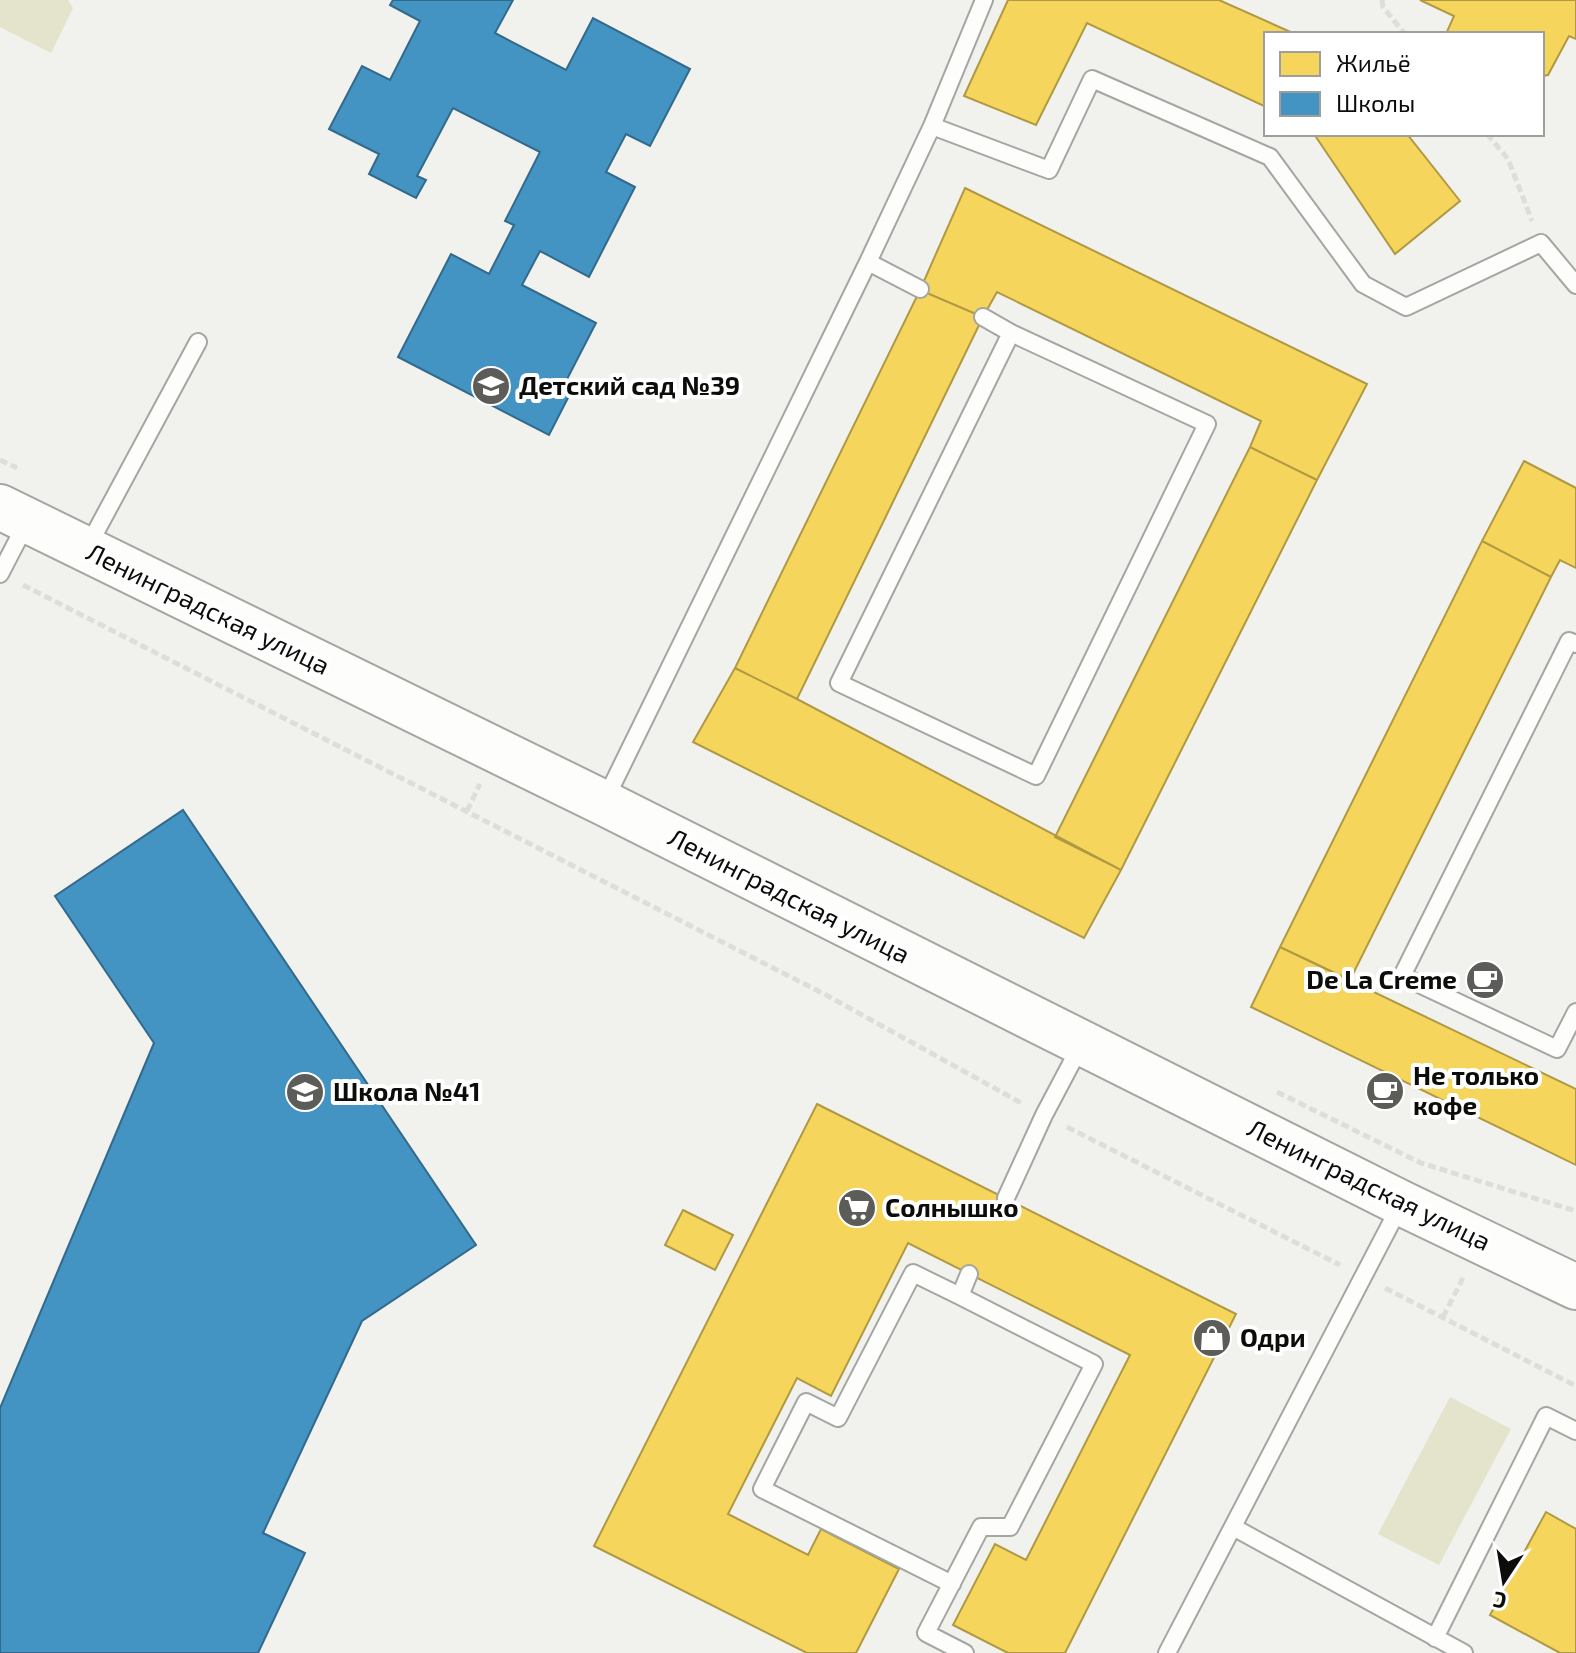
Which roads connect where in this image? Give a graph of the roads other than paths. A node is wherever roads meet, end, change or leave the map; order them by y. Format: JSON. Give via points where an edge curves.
{"nodes":[{"id":1,"x":984,"y":0,"type":"edge"},
{"id":2,"x":932,"y":126,"type":"junction"},
{"id":3,"x":868,"y":262,"type":"junction"},
{"id":4,"x":1576,"y":285,"type":"edge"},
{"id":5,"x":920,"y":289,"type":"dead end"},
{"id":6,"x":983,"y":317,"type":"dead end"},
{"id":7,"x":1011,"y":333,"type":"junction"},
{"id":8,"x":198,"y":342,"type":"dead end"},
{"id":9,"x":14,"y":514,"type":"edge"},
{"id":10,"x":87,"y":549,"type":"junction"},
{"id":11,"x":0,"y":574,"type":"edge"},
{"id":12,"x":1576,"y":644,"type":"edge"},
{"id":13,"x":604,"y":803,"type":"junction"},
{"id":14,"x":1576,"y":1012,"type":"edge"},
{"id":15,"x":1083,"y":1042,"type":"junction"},
{"id":16,"x":1006,"y":1198,"type":"dead end"},
{"id":17,"x":1401,"y":1203,"type":"junction"},
{"id":18,"x":969,"y":1274,"type":"dead end"},
{"id":19,"x":1576,"y":1287,"type":"edge"},
{"id":20,"x":960,"y":1296,"type":"junction"},
{"id":21,"x":1576,"y":1431,"type":"edge"},
{"id":22,"x":1233,"y":1527,"type":"junction"},
{"id":23,"x":952,"y":1584,"type":"junction"},
{"id":24,"x":1435,"y":1638,"type":"junction"},
{"id":25,"x":965,"y":1653,"type":"edge"},
{"id":26,"x":1167,"y":1653,"type":"edge"},
{"id":27,"x":1464,"y":1653,"type":"edge"}],
"edges":[{"from":1,"to":2,"type":"lane"},
{"from":2,"to":3,"type":"lane"},
{"from":2,"to":4,"type":"lane","via":[[1049,170],[1092,79],[1270,157],[1363,284],[1406,307],[1541,243]]},
{"from":3,"to":5,"type":"lane"},
{"from":3,"to":13,"type":"lane"},
{"from":6,"to":7,"type":"lane"},
{"from":7,"to":7,"type":"lane","via":[[839,683],[1036,776],[1207,424]]},
{"from":8,"to":10,"type":"lane"},
{"from":9,"to":10,"type":"street","name":"Ленинградская улица"},
{"from":9,"to":11,"type":"lane"},
{"from":10,"to":13,"type":"street","name":"Ленинградская улица"},
{"from":12,"to":14,"type":"lane","via":[[1569,641],[1402,976],[1557,1049]]},
{"from":13,"to":15,"type":"street","name":"Ленинградская улица"},
{"from":15,"to":16,"type":"lane"},
{"from":15,"to":17,"type":"street","name":"Ленинградская улица"},
{"from":17,"to":19,"type":"street","name":"Ленинградская улица"},
{"from":17,"to":22,"type":"lane"},
{"from":18,"to":20,"type":"lane"},
{"from":20,"to":23,"type":"lane","via":[[1094,1364],[1010,1527],[981,1527]]},
{"from":20,"to":23,"type":"lane","via":[[913,1273],[838,1418],[806,1402],[762,1489]]},
{"from":21,"to":24,"type":"lane","via":[[1546,1416]]},
{"from":22,"to":24,"type":"lane"},
{"from":22,"to":26,"type":"lane"},
{"from":23,"to":25,"type":"lane","via":[[926,1633]]},
{"from":24,"to":27,"type":"lane"}]}
